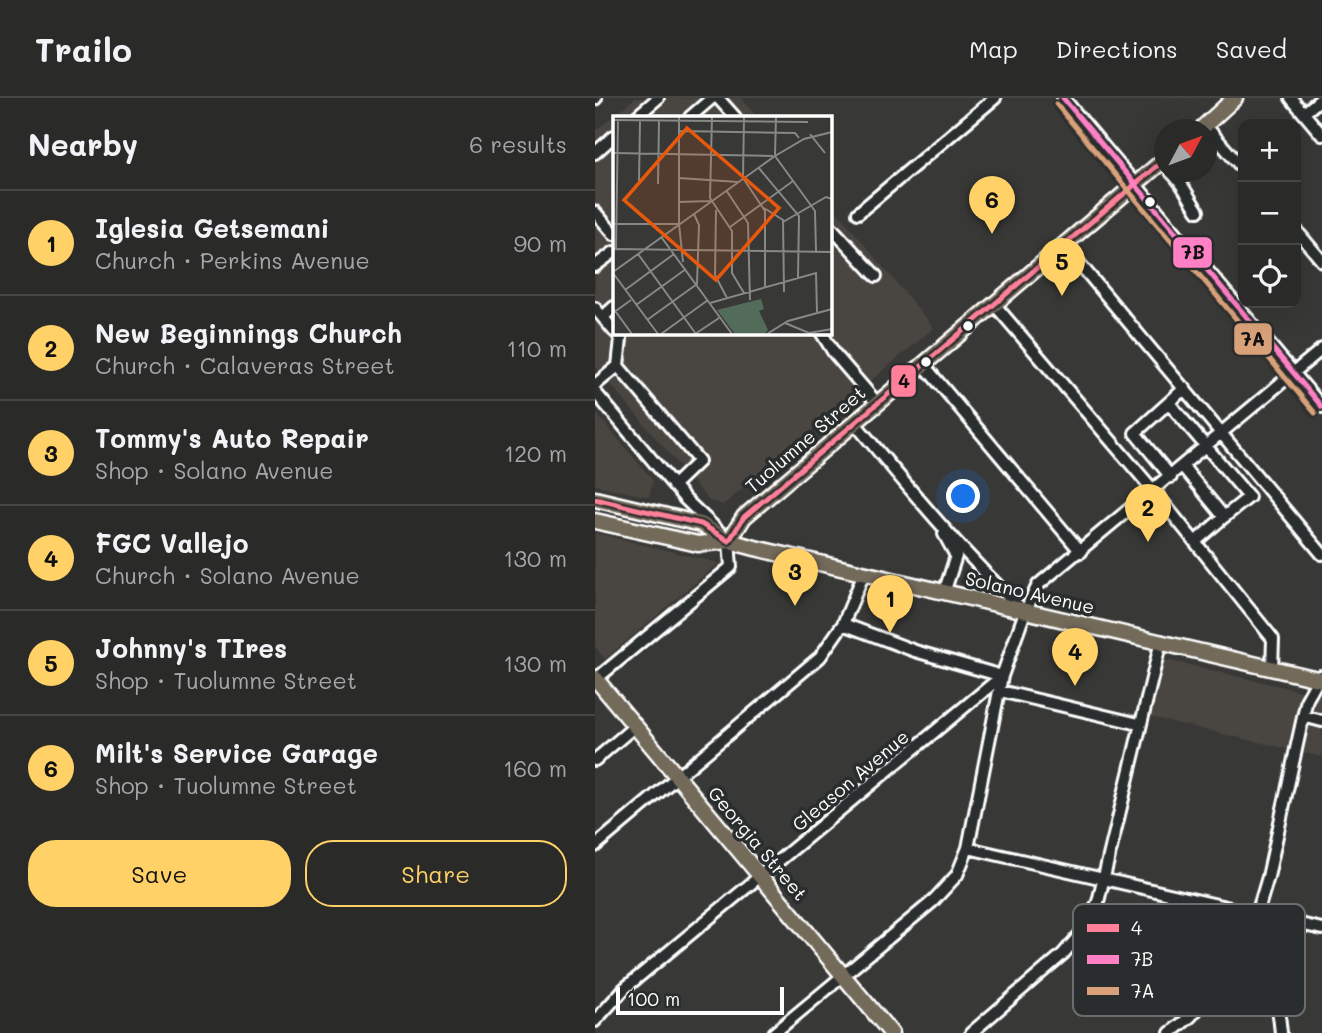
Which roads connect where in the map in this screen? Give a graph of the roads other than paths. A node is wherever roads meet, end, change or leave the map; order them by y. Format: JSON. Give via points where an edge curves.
{"nodes":[{"id":1,"x":658,"y":98,"type":"edge"},
{"id":2,"x":712,"y":98,"type":"edge"},
{"id":3,"x":718,"y":98,"type":"edge"},
{"id":4,"x":995,"y":98,"type":"edge"},
{"id":5,"x":1063,"y":98,"type":"edge"},
{"id":6,"x":1235,"y":98,"type":"edge"},
{"id":7,"x":1291,"y":98,"type":"edge"},
{"id":8,"x":1322,"y":98,"type":"edge"},
{"id":9,"x":1304,"y":113,"type":"junction"},
{"id":10,"x":637,"y":116,"type":"edge"},
{"id":11,"x":691,"y":116,"type":"edge"},
{"id":12,"x":734,"y":116,"type":"edge"},
{"id":13,"x":1211,"y":119,"type":"edge"},
{"id":14,"x":1322,"y":135,"type":"edge"},
{"id":15,"x":613,"y":137,"type":"edge"},
{"id":16,"x":1217,"y":142,"type":"edge"},
{"id":17,"x":595,"y":153,"type":"edge"},
{"id":18,"x":1238,"y":164,"type":"edge"},
{"id":19,"x":1154,"y":171,"type":"edge"},
{"id":20,"x":1181,"y":182,"type":"edge"},
{"id":21,"x":1135,"y":184,"type":"junction"},
{"id":22,"x":1198,"y":211,"type":"dead end"},
{"id":23,"x":595,"y":212,"type":"edge"},
{"id":24,"x":857,"y":213,"type":"dead end"},
{"id":25,"x":831,"y":228,"type":"edge"},
{"id":26,"x":613,"y":233,"type":"edge"},
{"id":27,"x":1301,"y":236,"type":"edge"},
{"id":28,"x":1064,"y":245,"type":"junction"},
{"id":29,"x":613,"y":253,"type":"edge"},
{"id":30,"x":1322,"y":261,"type":"edge"},
{"id":31,"x":595,"y":266,"type":"edge"},
{"id":32,"x":876,"y":276,"type":"dead end"},
{"id":33,"x":994,"y":304,"type":"junction"},
{"id":34,"x":595,"y":308,"type":"edge"},
{"id":35,"x":613,"y":308,"type":"edge"},
{"id":36,"x":603,"y":317,"type":"junction"},
{"id":37,"x":613,"y":330,"type":"edge"},
{"id":38,"x":617,"y":334,"type":"edge"},
{"id":39,"x":822,"y":334,"type":"edge"},
{"id":40,"x":1322,"y":349,"type":"edge"},
{"id":41,"x":923,"y":364,"type":"junction"},
{"id":42,"x":618,"y":366,"type":"junction"},
{"id":43,"x":1293,"y":373,"type":"junction"},
{"id":44,"x":595,"y":385,"type":"edge"},
{"id":45,"x":1185,"y":388,"type":"junction"},
{"id":46,"x":595,"y":392,"type":"edge"},
{"id":47,"x":877,"y":402,"type":"junction"},
{"id":48,"x":1168,"y":403,"type":"junction"},
{"id":49,"x":1322,"y":407,"type":"edge"},
{"id":50,"x":854,"y":422,"type":"junction"},
{"id":51,"x":1223,"y":433,"type":"junction"},
{"id":52,"x":1206,"y":447,"type":"junction"},
{"id":53,"x":1183,"y":467,"type":"junction"},
{"id":54,"x":1171,"y":477,"type":"junction"},
{"id":55,"x":673,"y":485,"type":"junction"},
{"id":56,"x":1154,"y":491,"type":"junction"},
{"id":57,"x":595,"y":499,"type":"edge"},
{"id":58,"x":1224,"y":517,"type":"junction"},
{"id":59,"x":595,"y":521,"type":"edge"},
{"id":60,"x":941,"y":529,"type":"junction"},
{"id":61,"x":729,"y":541,"type":"junction"},
{"id":62,"x":1195,"y":542,"type":"junction"},
{"id":63,"x":1080,"y":552,"type":"junction"},
{"id":64,"x":1322,"y":554,"type":"edge"},
{"id":65,"x":864,"y":573,"type":"junction"},
{"id":66,"x":944,"y":593,"type":"junction"},
{"id":67,"x":1025,"y":612,"type":"junction"},
{"id":68,"x":843,"y":624,"type":"junction"},
{"id":69,"x":1161,"y":642,"type":"junction"},
{"id":70,"x":1272,"y":668,"type":"junction"},
{"id":71,"x":1002,"y":676,"type":"junction"},
{"id":72,"x":1320,"y":677,"type":"edge"},
{"id":73,"x":595,"y":679,"type":"edge"},
{"id":74,"x":1000,"y":691,"type":"junction"},
{"id":75,"x":1303,"y":716,"type":"junction"},
{"id":76,"x":1322,"y":721,"type":"edge"},
{"id":77,"x":1139,"y":724,"type":"junction"},
{"id":78,"x":635,"y":726,"type":"junction"},
{"id":79,"x":595,"y":760,"type":"edge"},
{"id":80,"x":678,"y":778,"type":"junction"},
{"id":81,"x":595,"y":846,"type":"edge"},
{"id":82,"x":968,"y":848,"type":"junction"},
{"id":83,"x":761,"y":877,"type":"junction"},
{"id":84,"x":1104,"y":879,"type":"junction"},
{"id":85,"x":1097,"y":904,"type":"edge"},
{"id":86,"x":1213,"y":904,"type":"edge"},
{"id":87,"x":1259,"y":904,"type":"edge"},
{"id":88,"x":1073,"y":941,"type":"edge"},
{"id":89,"x":843,"y":975,"type":"junction"},
{"id":90,"x":1188,"y":1016,"type":"edge"},
{"id":91,"x":595,"y":1021,"type":"edge"},
{"id":92,"x":774,"y":1033,"type":"edge"},
{"id":93,"x":891,"y":1033,"type":"edge"},
{"id":94,"x":971,"y":1033,"type":"edge"},
{"id":95,"x":1171,"y":1033,"type":"edge"}],
"edges":[{"from":1,"to":10,"type":"street"},
{"from":2,"to":11,"type":"street"},
{"from":3,"to":12,"type":"street"},
{"from":4,"to":24,"type":"street"},
{"from":5,"to":21,"type":"street"},
{"from":6,"to":13,"type":"main road"},
{"from":7,"to":9,"type":"street"},
{"from":8,"to":9,"type":"street"},
{"from":9,"to":14,"type":"street"},
{"from":15,"to":17,"type":"street"},
{"from":16,"to":18,"type":"street"},
{"from":19,"to":21,"type":"main road","name":"Tuolumne Street"},
{"from":20,"to":22,"type":"street"},
{"from":21,"to":28,"type":"main road","name":"Tuolumne Street"},
{"from":21,"to":43,"type":"street"},
{"from":23,"to":26,"type":"street"},
{"from":25,"to":32,"type":"street"},
{"from":27,"to":30,"type":"street"},
{"from":28,"to":33,"type":"main road","name":"Tuolumne Street"},
{"from":28,"to":45,"type":"street"},
{"from":29,"to":31,"type":"street"},
{"from":33,"to":41,"type":"main road","name":"Tuolumne Street"},
{"from":33,"to":56,"type":"street"},
{"from":34,"to":36,"type":"street"},
{"from":35,"to":36,"type":"street"},
{"from":36,"to":37,"type":"street"},
{"from":38,"to":42,"type":"street","via":[[621,339]]},
{"from":39,"to":47,"type":"street"},
{"from":40,"to":43,"type":"street"},
{"from":41,"to":47,"type":"main road","name":"Tuolumne Street"},
{"from":41,"to":63,"type":"street"},
{"from":42,"to":44,"type":"street"},
{"from":42,"to":55,"type":"street","via":[[699,461]]},
{"from":43,"to":49,"type":"street"},
{"from":43,"to":51,"type":"street"},
{"from":45,"to":48,"type":"street"},
{"from":45,"to":51,"type":"street"},
{"from":46,"to":55,"type":"street"},
{"from":47,"to":50,"type":"main road","name":"Tuolumne Street"},
{"from":48,"to":52,"type":"street"},
{"from":48,"to":54,"type":"street","via":[[1135,433]]},
{"from":50,"to":60,"type":"street"},
{"from":50,"to":61,"type":"main road","name":"Tuolumne Street","via":[[744,517]]},
{"from":51,"to":52,"type":"street"},
{"from":51,"to":64,"type":"street"},
{"from":52,"to":53,"type":"street"},
{"from":52,"to":58,"type":"street","via":[[1249,497]]},
{"from":53,"to":54,"type":"street"},
{"from":53,"to":58,"type":"street"},
{"from":54,"to":56,"type":"street"},
{"from":55,"to":61,"type":"street"},
{"from":56,"to":62,"type":"street"},
{"from":56,"to":63,"type":"street"},
{"from":57,"to":61,"type":"main road","name":"Solano Avenue","via":[[701,524]]},
{"from":58,"to":62,"type":"street"},
{"from":59,"to":61,"type":"main road","name":"Solano Avenue","via":[[698,544]]},
{"from":60,"to":66,"type":"street","via":[[956,556]]},
{"from":60,"to":67,"type":"street"},
{"from":61,"to":65,"type":"main road","name":"Solano Avenue"},
{"from":61,"to":73,"type":"street","name":"Tuolumne Street","via":[[731,567]]},
{"from":62,"to":70,"type":"street","via":[[1273,639]]},
{"from":63,"to":67,"type":"street","via":[[1038,585]]},
{"from":65,"to":66,"type":"main road","name":"Solano Avenue"},
{"from":65,"to":68,"type":"street"},
{"from":66,"to":67,"type":"main road","name":"Solano Avenue"},
{"from":67,"to":69,"type":"main road","name":"Solano Avenue"},
{"from":67,"to":71,"type":"street"},
{"from":68,"to":71,"type":"street"},
{"from":68,"to":80,"type":"street","via":[[820,657]]},
{"from":69,"to":70,"type":"main road","name":"Solano Avenue"},
{"from":69,"to":77,"type":"street"},
{"from":70,"to":72,"type":"main road","name":"Solano Avenue"},
{"from":71,"to":74,"type":"street"},
{"from":71,"to":83,"type":"street","name":"Gleason Avenue"},
{"from":72,"to":75,"type":"street"},
{"from":73,"to":78,"type":"main road","name":"Georgia Street"},
{"from":74,"to":77,"type":"street"},
{"from":74,"to":82,"type":"street"},
{"from":75,"to":76,"type":"street"},
{"from":75,"to":87,"type":"street"},
{"from":77,"to":84,"type":"street"},
{"from":78,"to":79,"type":"street"},
{"from":78,"to":80,"type":"main road","name":"Georgia Street"},
{"from":80,"to":81,"type":"street"},
{"from":80,"to":83,"type":"main road","name":"Georgia Street"},
{"from":82,"to":84,"type":"street"},
{"from":82,"to":89,"type":"street","via":[[950,885]]},
{"from":83,"to":89,"type":"main road","name":"Georgia Street"},
{"from":83,"to":91,"type":"street","name":"Gleason Avenue","via":[[625,988]]},
{"from":84,"to":85,"type":"street"},
{"from":84,"to":86,"type":"street"},
{"from":88,"to":94,"type":"street","via":[[1041,975]]},
{"from":89,"to":92,"type":"street"},
{"from":89,"to":93,"type":"main road","name":"Georgia Street"},
{"from":90,"to":95,"type":"street"}]}
